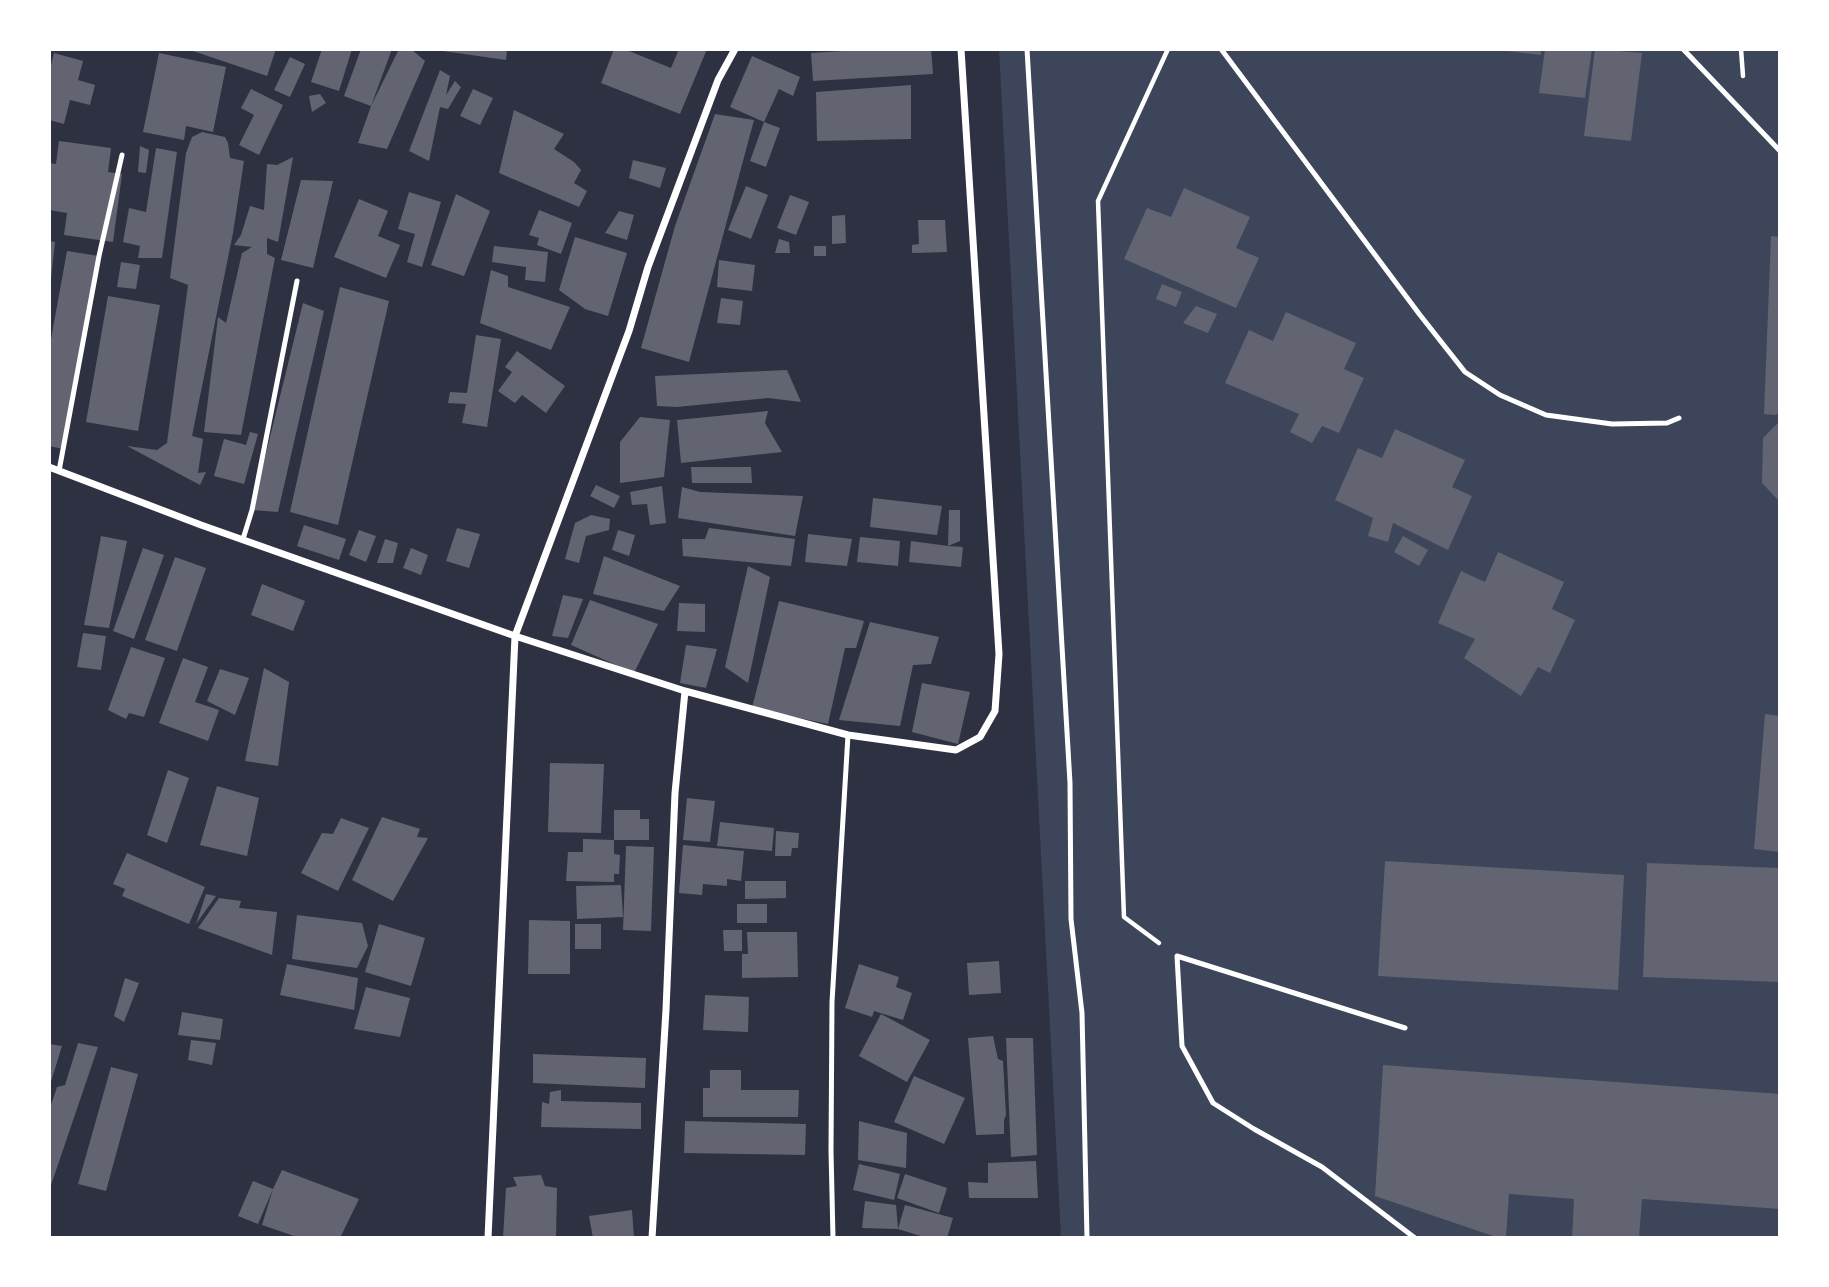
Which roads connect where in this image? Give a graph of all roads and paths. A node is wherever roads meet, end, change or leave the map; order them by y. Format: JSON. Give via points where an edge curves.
{"nodes":[{"id":1,"x":735,"y":49,"type":"edge"},
{"id":2,"x":961,"y":49,"type":"edge"},
{"id":3,"x":1027,"y":49,"type":"edge"},
{"id":4,"x":1168,"y":49,"type":"edge"},
{"id":5,"x":1221,"y":49,"type":"edge"},
{"id":6,"x":1683,"y":49,"type":"edge"},
{"id":7,"x":1780,"y":151,"type":"edge"},
{"id":8,"x":122,"y":155,"type":"dead end"},
{"id":9,"x":297,"y":281,"type":"dead end"},
{"id":10,"x":1679,"y":418,"type":"dead end"},
{"id":11,"x":49,"y":467,"type":"edge"},
{"id":12,"x":59,"y":471,"type":"junction"},
{"id":13,"x":243,"y":539,"type":"junction"},
{"id":14,"x":515,"y":636,"type":"junction"},
{"id":15,"x":685,"y":691,"type":"junction"},
{"id":16,"x":848,"y":735,"type":"junction"},
{"id":17,"x":1177,"y":956,"type":"junction"},
{"id":18,"x":1405,"y":1028,"type":"dead end"},
{"id":19,"x":488,"y":1238,"type":"edge"},
{"id":20,"x":652,"y":1238,"type":"edge"},
{"id":21,"x":833,"y":1238,"type":"edge"},
{"id":22,"x":1087,"y":1238,"type":"edge"},
{"id":23,"x":1415,"y":1238,"type":"edge"}],
"edges":[{"from":1,"to":14,"type":"street","via":[[713,92]]},
{"from":2,"to":16,"type":"street","via":[[999,654],[995,711],[980,737],[956,750]]},
{"from":3,"to":22,"type":"lane","via":[[1069,769],[1071,919],[1082,1013]]},
{"from":4,"to":17,"type":"path","via":[[1098,201],[1124,917]]},
{"from":5,"to":10,"type":"lane","via":[[1465,372],[1500,395],[1546,415],[1612,424],[1667,423]]},
{"from":6,"to":7,"type":"lane"},
{"from":8,"to":12,"type":"lane"},
{"from":9,"to":13,"type":"lane"},
{"from":11,"to":12,"type":"street"},
{"from":12,"to":13,"type":"street"},
{"from":13,"to":14,"type":"street"},
{"from":14,"to":15,"type":"street"},
{"from":14,"to":19,"type":"street"},
{"from":15,"to":16,"type":"street"},
{"from":15,"to":20,"type":"street","via":[[675,793]]},
{"from":16,"to":21,"type":"lane","via":[[832,1002]]},
{"from":17,"to":18,"type":"lane"},
{"from":17,"to":23,"type":"lane","via":[[1182,1046],[1213,1103],[1322,1167]]}]}
